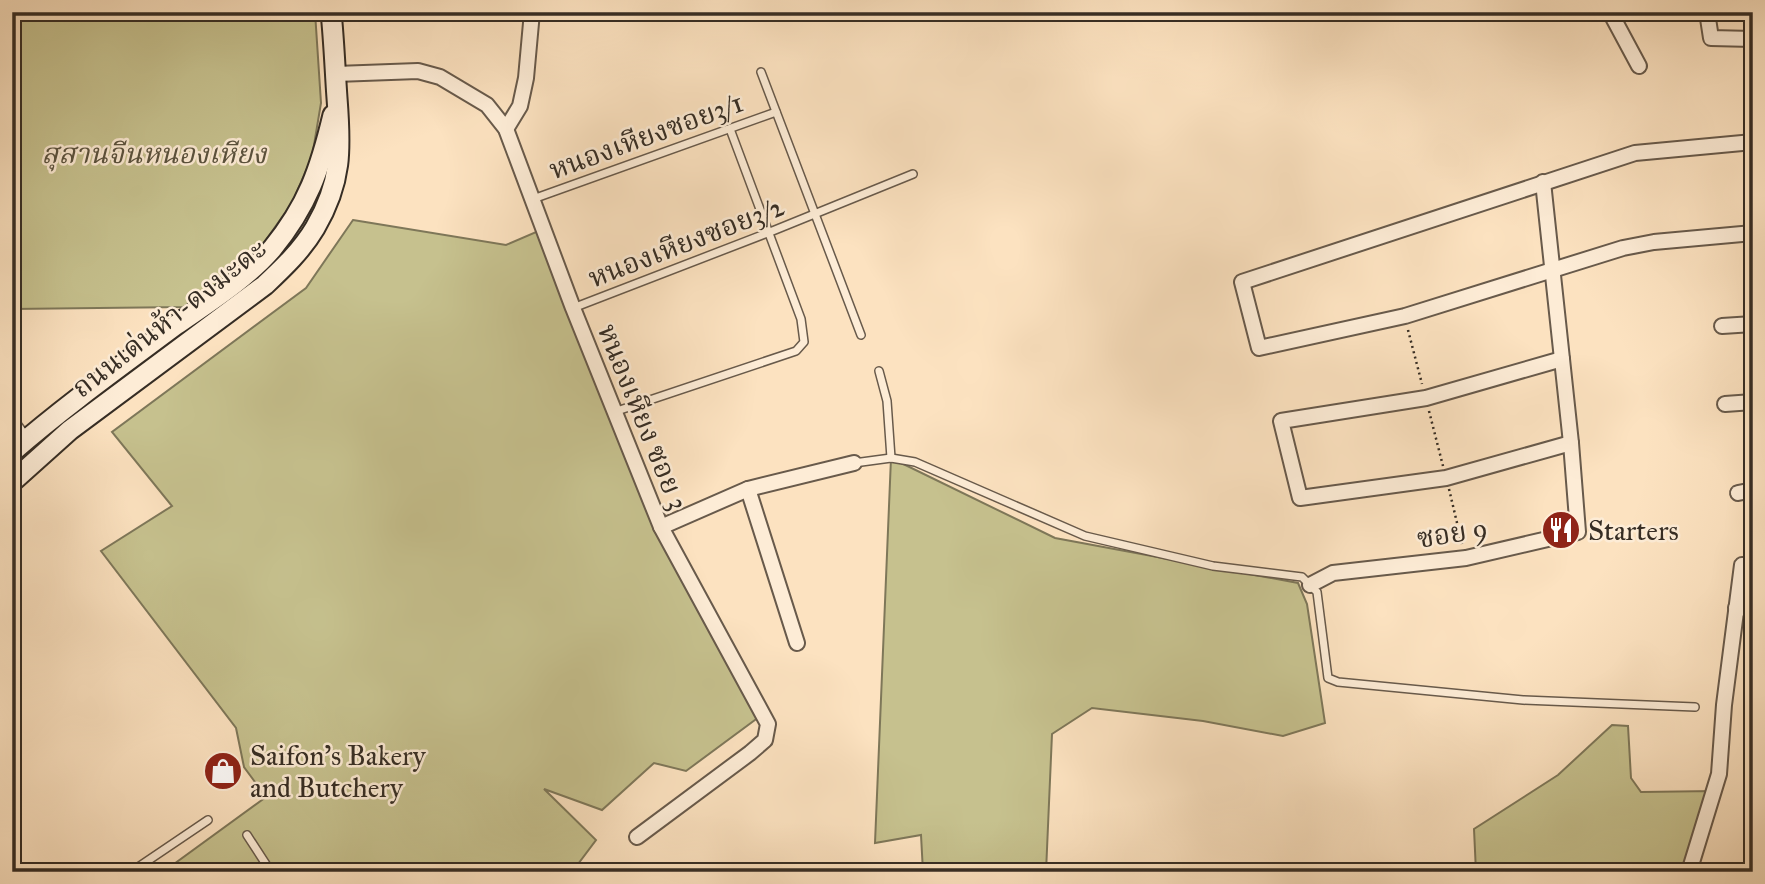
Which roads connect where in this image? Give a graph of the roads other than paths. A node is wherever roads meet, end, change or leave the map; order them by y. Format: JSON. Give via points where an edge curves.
{"nodes":[{"id":1,"x":331,"y":12,"type":"edge"},
{"id":2,"x":532,"y":12,"type":"edge"},
{"id":3,"x":1610,"y":12,"type":"edge"},
{"id":4,"x":1707,"y":12,"type":"edge"},
{"id":5,"x":1753,"y":39,"type":"edge"},
{"id":6,"x":1639,"y":66,"type":"dead end"},
{"id":7,"x":761,"y":72,"type":"dead end"},
{"id":8,"x":336,"y":74,"type":"junction"},
{"id":9,"x":337,"y":97,"type":"junction"},
{"id":10,"x":776,"y":112,"type":"junction"},
{"id":11,"x":506,"y":129,"type":"junction"},
{"id":12,"x":730,"y":129,"type":"junction"},
{"id":13,"x":1753,"y":142,"type":"edge"},
{"id":14,"x":913,"y":174,"type":"dead end"},
{"id":15,"x":1542,"y":182,"type":"junction"},
{"id":16,"x":531,"y":200,"type":"junction"},
{"id":17,"x":815,"y":214,"type":"junction"},
{"id":18,"x":770,"y":232,"type":"junction"},
{"id":19,"x":1753,"y":233,"type":"edge"},
{"id":20,"x":250,"y":269,"type":"junction"},
{"id":21,"x":1551,"y":270,"type":"junction"},
{"id":22,"x":265,"y":285,"type":"junction"},
{"id":23,"x":573,"y":308,"type":"junction"},
{"id":24,"x":1753,"y":324,"type":"edge"},
{"id":25,"x":1722,"y":326,"type":"dead end"},
{"id":26,"x":861,"y":335,"type":"dead end"},
{"id":27,"x":1562,"y":359,"type":"junction"},
{"id":28,"x":878,"y":371,"type":"dead end"},
{"id":29,"x":1753,"y":402,"type":"edge"},
{"id":30,"x":1724,"y":404,"type":"dead end"},
{"id":31,"x":614,"y":412,"type":"junction"},
{"id":32,"x":12,"y":416,"type":"edge"},
{"id":33,"x":27,"y":439,"type":"junction"},
{"id":34,"x":1572,"y":443,"type":"junction"},
{"id":35,"x":12,"y":452,"type":"edge"},
{"id":36,"x":891,"y":458,"type":"junction"},
{"id":37,"x":855,"y":463,"type":"joint"},
{"id":38,"x":12,"y":482,"type":"edge"},
{"id":39,"x":748,"y":489,"type":"junction"},
{"id":40,"x":661,"y":527,"type":"junction"},
{"id":41,"x":1742,"y":565,"type":"dead end"},
{"id":42,"x":1310,"y":585,"type":"junction"},
{"id":43,"x":1736,"y":608,"type":"junction"},
{"id":44,"x":1753,"y":609,"type":"edge"},
{"id":45,"x":797,"y":643,"type":"dead end"},
{"id":46,"x":1695,"y":707,"type":"dead end"},
{"id":47,"x":208,"y":820,"type":"dead end"},
{"id":48,"x":247,"y":835,"type":"dead end"},
{"id":49,"x":637,"y":837,"type":"dead end"},
{"id":50,"x":131,"y":872,"type":"edge"},
{"id":51,"x":271,"y":872,"type":"edge"},
{"id":52,"x":1689,"y":872,"type":"edge"}],
"edges":[{"from":1,"to":8,"type":"main road","name":"ถนนเด่นห้า-ดงมะดะ"},
{"from":2,"to":11,"type":"street","via":[[520,106]]},
{"from":3,"to":6,"type":"street"},
{"from":4,"to":5,"type":"street","via":[[1711,38]]},
{"from":7,"to":10,"type":"lane"},
{"from":8,"to":9,"type":"main road","name":"ถนนเด่นห้า-ดงมะดะ"},
{"from":8,"to":11,"type":"street","name":"หนองเหียง ซอย 3","via":[[418,71],[440,77],[487,105]]},
{"from":9,"to":20,"type":"main road","name":"ถนนเด่นห้า-ดงมะดะ","via":[[313,185],[271,249]]},
{"from":9,"to":22,"type":"main road","name":"ถนนเด่นห้า-ดงมะดะ","via":[[341,135],[330,197],[314,230]]},
{"from":10,"to":12,"type":"lane","name":"หนองเหียงซอย3/1"},
{"from":10,"to":17,"type":"lane"},
{"from":11,"to":16,"type":"street","name":"หนองเหียง ซอย 3"},
{"from":12,"to":16,"type":"lane","name":"หนองเหียงซอย3/1"},
{"from":12,"to":18,"type":"lane"},
{"from":13,"to":15,"type":"street","via":[[1635,153]]},
{"from":14,"to":17,"type":"lane","name":"หนองเหียงซอย3/2"},
{"from":15,"to":21,"type":"street"},
{"from":15,"to":21,"type":"street","via":[[1242,282],[1259,348],[1405,316]]},
{"from":16,"to":23,"type":"street","name":"หนองเหียง ซอย 3"},
{"from":17,"to":18,"type":"lane","name":"หนองเหียงซอย3/2"},
{"from":17,"to":26,"type":"lane"},
{"from":18,"to":23,"type":"lane","name":"หนองเหียงซอย3/2"},
{"from":18,"to":31,"type":"lane","via":[[801,319],[803,346]]},
{"from":19,"to":21,"type":"street","via":[[1654,242]]},
{"from":20,"to":22,"type":"main road"},
{"from":20,"to":33,"type":"main road","name":"ถนนเด่นห้า-ดงมะดะ"},
{"from":21,"to":27,"type":"street"},
{"from":22,"to":38,"type":"main road","name":"ถนนเด่นห้า-ดงมะดะ","via":[[70,429]]},
{"from":23,"to":31,"type":"street","name":"หนองเหียง ซอย 3"},
{"from":24,"to":25,"type":"street"},
{"from":27,"to":34,"type":"street"},
{"from":27,"to":34,"type":"street","via":[[1426,398],[1281,421],[1300,498],[1446,478]]},
{"from":28,"to":36,"type":"lane","via":[[887,401]]},
{"from":29,"to":30,"type":"street"},
{"from":31,"to":40,"type":"street","name":"หนองเหียง ซอย 3"},
{"from":32,"to":33,"type":"lane"},
{"from":33,"to":35,"type":"main road","name":"ถนนเด่นห้า-ดงมะดะ"},
{"from":34,"to":42,"type":"street","name":"ซอย 9","via":[[1578,532],[1466,558],[1333,573]]},
{"from":36,"to":37,"type":"lane"},
{"from":36,"to":42,"type":"lane","via":[[915,462],[1085,536],[1213,566],[1302,577]]},
{"from":37,"to":39,"type":"street"},
{"from":39,"to":40,"type":"street"},
{"from":39,"to":45,"type":"street"},
{"from":40,"to":49,"type":"street","name":"หนองเหียง ซอย 3","via":[[768,729],[765,740],[750,753]]},
{"from":41,"to":43,"type":"street"},
{"from":42,"to":46,"type":"lane","via":[[1317,592],[1328,678],[1338,682],[1523,700]]},
{"from":43,"to":44,"type":"street"},
{"from":43,"to":52,"type":"street","via":[[1719,774]]},
{"from":47,"to":50,"type":"lane"},
{"from":48,"to":51,"type":"lane"}]}
